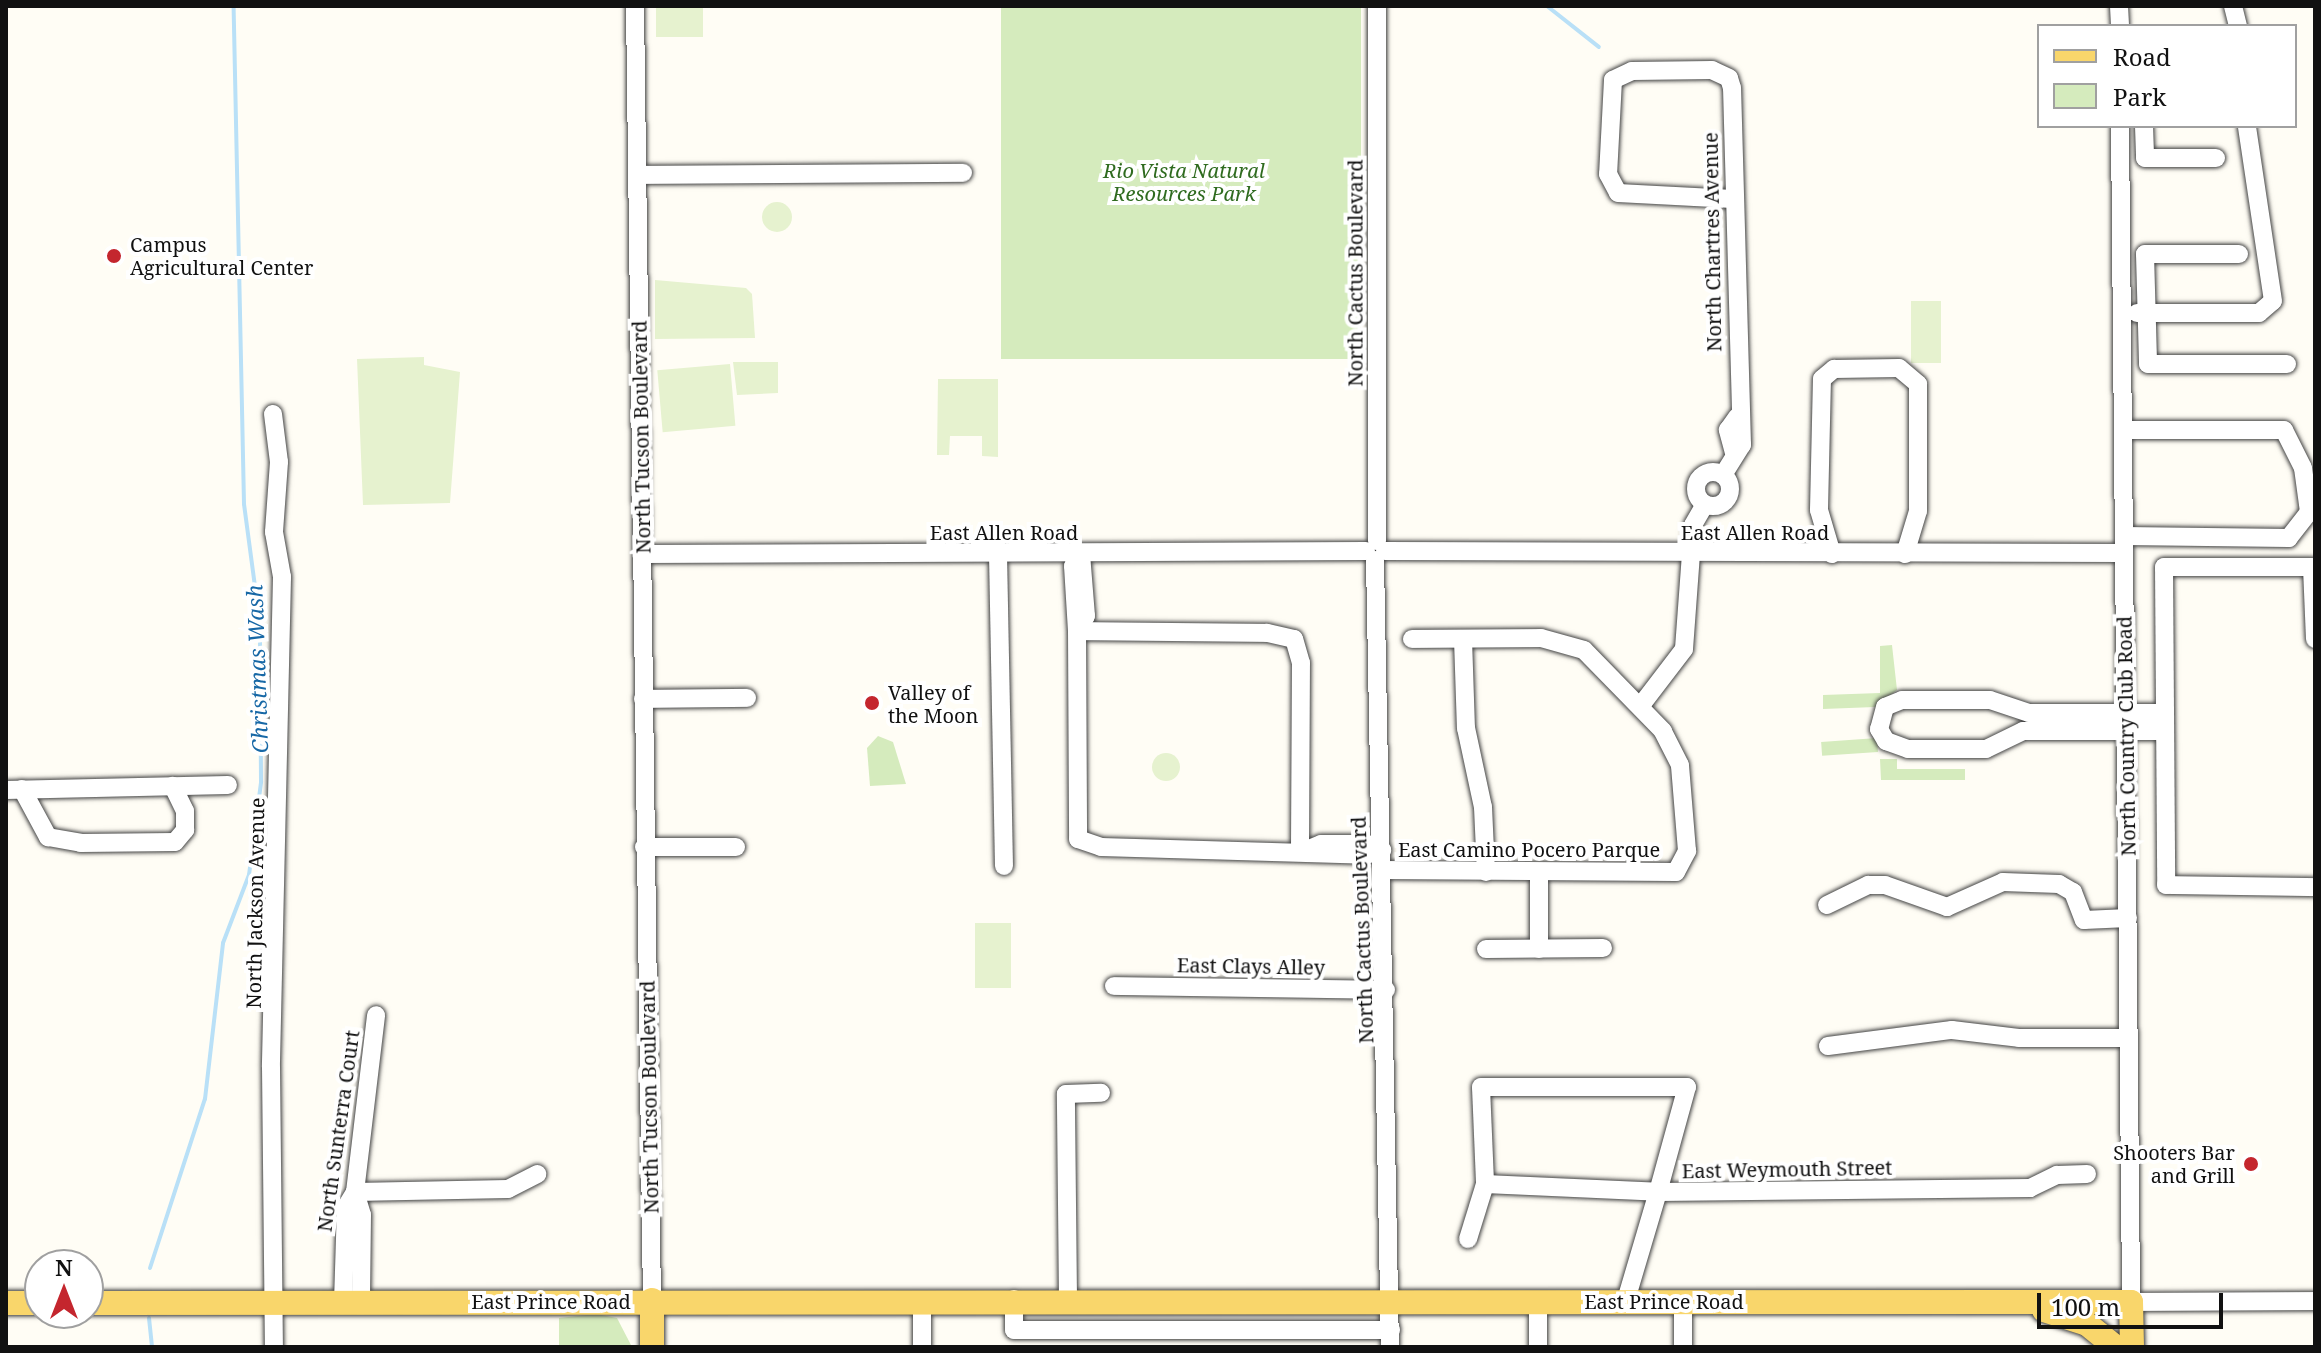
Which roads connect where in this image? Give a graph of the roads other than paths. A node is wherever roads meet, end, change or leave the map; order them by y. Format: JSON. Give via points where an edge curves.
{"nodes":[{"id":1,"x":635,"y":6,"type":"edge"},
{"id":2,"x":1377,"y":6,"type":"edge"},
{"id":3,"x":2120,"y":128,"type":"edge"},
{"id":4,"x":2144,"y":128,"type":"edge"},
{"id":5,"x":2247,"y":128,"type":"edge"},
{"id":6,"x":2216,"y":158,"type":"dead end"},
{"id":7,"x":963,"y":173,"type":"dead end"},
{"id":8,"x":637,"y":175,"type":"junction"},
{"id":9,"x":1733,"y":199,"type":"junction"},
{"id":10,"x":2239,"y":254,"type":"dead end"},
{"id":11,"x":2122,"y":313,"type":"junction"},
{"id":12,"x":2147,"y":313,"type":"junction"},
{"id":13,"x":2287,"y":364,"type":"dead end"},
{"id":14,"x":273,"y":414,"type":"dead end"},
{"id":15,"x":2123,"y":430,"type":"junction"},
{"id":16,"x":2124,"y":544,"type":"junction"},
{"id":17,"x":1376,"y":551,"type":"junction"},
{"id":18,"x":643,"y":554,"type":"junction"},
{"id":19,"x":998,"y":554,"type":"junction"},
{"id":20,"x":1081,"y":554,"type":"junction"},
{"id":21,"x":1692,"y":554,"type":"junction"},
{"id":22,"x":1832,"y":554,"type":"junction"},
{"id":23,"x":1905,"y":554,"type":"junction"},
{"id":24,"x":1077,"y":631,"type":"junction"},
{"id":25,"x":1412,"y":639,"type":"dead end"},
{"id":26,"x":1463,"y":639,"type":"junction"},
{"id":27,"x":2315,"y":639,"type":"edge"},
{"id":28,"x":747,"y":698,"type":"dead end"},
{"id":29,"x":643,"y":699,"type":"junction"},
{"id":30,"x":1642,"y":704,"type":"junction"},
{"id":31,"x":2126,"y":722,"type":"junction"},
{"id":32,"x":2162,"y":722,"type":"junction"},
{"id":33,"x":228,"y":785,"type":"dead end"},
{"id":34,"x":173,"y":786,"type":"junction"},
{"id":35,"x":14,"y":789,"type":"edge"},
{"id":36,"x":644,"y":847,"type":"junction"},
{"id":37,"x":736,"y":847,"type":"dead end"},
{"id":38,"x":1304,"y":850,"type":"junction"},
{"id":39,"x":1382,"y":850,"type":"junction"},
{"id":40,"x":1004,"y":866,"type":"dead end"},
{"id":41,"x":1382,"y":870,"type":"junction"},
{"id":42,"x":1486,"y":872,"type":"junction"},
{"id":43,"x":1539,"y":873,"type":"junction"},
{"id":44,"x":2315,"y":887,"type":"edge"},
{"id":45,"x":1827,"y":905,"type":"dead end"},
{"id":46,"x":2128,"y":918,"type":"junction"},
{"id":47,"x":1603,"y":948,"type":"dead end"},
{"id":48,"x":1486,"y":949,"type":"dead end"},
{"id":49,"x":1539,"y":949,"type":"junction"},
{"id":50,"x":1114,"y":986,"type":"dead end"},
{"id":51,"x":1386,"y":990,"type":"junction"},
{"id":52,"x":376,"y":1015,"type":"dead end"},
{"id":53,"x":2129,"y":1038,"type":"junction"},
{"id":54,"x":1828,"y":1046,"type":"dead end"},
{"id":55,"x":1101,"y":1093,"type":"dead end"},
{"id":56,"x":537,"y":1174,"type":"dead end"},
{"id":57,"x":2087,"y":1174,"type":"dead end"},
{"id":58,"x":1485,"y":1184,"type":"junction"},
{"id":59,"x":355,"y":1192,"type":"junction"},
{"id":60,"x":1658,"y":1192,"type":"junction"},
{"id":61,"x":1468,"y":1239,"type":"dead end"},
{"id":62,"x":1390,"y":1298,"type":"junction"},
{"id":63,"x":1014,"y":1299,"type":"junction"},
{"id":64,"x":1068,"y":1299,"type":"junction"},
{"id":65,"x":652,"y":1300,"type":"junction"},
{"id":66,"x":922,"y":1300,"type":"junction"},
{"id":67,"x":1538,"y":1300,"type":"junction"},
{"id":68,"x":1626,"y":1300,"type":"junction"},
{"id":69,"x":1683,"y":1301,"type":"junction"},
{"id":70,"x":2315,"y":1301,"type":"edge"},
{"id":71,"x":352,"y":1302,"type":"junction"},
{"id":72,"x":2131,"y":1302,"type":"junction"},
{"id":73,"x":104,"y":1303,"type":"edge"},
{"id":74,"x":274,"y":1303,"type":"junction"},
{"id":75,"x":2023,"y":1303,"type":"junction"},
{"id":76,"x":1391,"y":1338,"type":"edge"},
{"id":77,"x":274,"y":1347,"type":"edge"},
{"id":78,"x":652,"y":1347,"type":"edge"},
{"id":79,"x":922,"y":1347,"type":"edge"},
{"id":80,"x":1538,"y":1347,"type":"edge"},
{"id":81,"x":1683,"y":1347,"type":"edge"},
{"id":82,"x":2115,"y":1347,"type":"edge"},
{"id":83,"x":2132,"y":1347,"type":"edge"}],
"edges":[{"from":1,"to":8,"type":"street","name":"North Tucson Boulevard"},
{"from":2,"to":17,"type":"street","name":"North Cactus Boulevard"},
{"from":3,"to":11,"type":"street","name":"North Country Club Road"},
{"from":4,"to":6,"type":"street","via":[[2145,158]]},
{"from":5,"to":12,"type":"street","via":[[2273,301],[2259,313]]},
{"from":7,"to":8,"type":"street"},
{"from":8,"to":18,"type":"street","name":"North Tucson Boulevard"},
{"from":9,"to":9,"type":"street","name":"North Chartres Avenue","via":[[1732,88],[1721,71],[1632,71],[1613,80],[1608,174],[1618,193]]},
{"from":9,"to":21,"type":"street","name":"North Chartres Avenue","via":[[1742,445],[1723,475],[1712,472],[1699,480],[1696,491],[1705,504],[1693,525]]},
{"from":10,"to":12,"type":"street","via":[[2145,254]]},
{"from":11,"to":12,"type":"street"},
{"from":11,"to":15,"type":"street","name":"North Country Club Road"},
{"from":12,"to":13,"type":"street","via":[[2148,364]]},
{"from":14,"to":74,"type":"street","name":"North Jackson Avenue","via":[[279,462],[274,532],[282,577],[271,1067]]},
{"from":15,"to":16,"type":"street","name":"North Country Club Road"},
{"from":15,"to":16,"type":"street","name":"East Allen Road","via":[[2284,430],[2303,468],[2309,512],[2289,538]]},
{"from":16,"to":23,"type":"street","name":"East Allen Road"},
{"from":16,"to":31,"type":"street","name":"North Country Club Road"},
{"from":17,"to":20,"type":"street","name":"East Allen Road"},
{"from":17,"to":21,"type":"street","name":"East Allen Road"},
{"from":17,"to":39,"type":"street","name":"North Cactus Boulevard"},
{"from":18,"to":19,"type":"street","name":"East Allen Road"},
{"from":18,"to":29,"type":"street","name":"North Tucson Boulevard"},
{"from":19,"to":20,"type":"street","name":"East Allen Road"},
{"from":19,"to":40,"type":"street"},
{"from":20,"to":24,"type":"street","via":[[1073,566]]},
{"from":21,"to":22,"type":"street","name":"East Allen Road"},
{"from":21,"to":30,"type":"street","name":"North Chartres Avenue","via":[[1684,649]]},
{"from":22,"to":23,"type":"street","name":"East Allen Road"},
{"from":22,"to":23,"type":"street","via":[[1819,510],[1822,379],[1834,369],[1899,368],[1918,384],[1918,511]]},
{"from":24,"to":38,"type":"street","via":[[1267,633],[1294,639],[1301,663]]},
{"from":24,"to":38,"type":"street","via":[[1078,839],[1101,847]]},
{"from":25,"to":26,"type":"street"},
{"from":26,"to":30,"type":"street","via":[[1561,640],[1584,650]]},
{"from":26,"to":42,"type":"street","via":[[1466,728],[1483,807]]},
{"from":27,"to":32,"type":"street","via":[[2312,567],[2164,567]]},
{"from":28,"to":29,"type":"street"},
{"from":29,"to":36,"type":"street","name":"North Tucson Boulevard"},
{"from":30,"to":43,"type":"street","name":"East Camino Pocero Parque","via":[[1680,765],[1687,851],[1676,872]]},
{"from":31,"to":31,"type":"street","via":[[2029,713],[1990,700],[1902,700],[1885,707],[1879,729],[1886,741],[1908,749],[1986,749],[2023,731]]},
{"from":31,"to":32,"type":"street"},
{"from":31,"to":46,"type":"street","name":"North Country Club Road"},
{"from":32,"to":44,"type":"street","via":[[2166,885]]},
{"from":33,"to":34,"type":"street"},
{"from":34,"to":35,"type":"street"},
{"from":34,"to":35,"type":"street","via":[[185,811],[185,830],[175,842],[81,843],[48,837]]},
{"from":36,"to":37,"type":"street"},
{"from":36,"to":65,"type":"street","name":"North Tucson Boulevard"},
{"from":38,"to":39,"type":"street"},
{"from":39,"to":41,"type":"street","name":"North Cactus Boulevard"},
{"from":41,"to":42,"type":"street","name":"East Camino Pocero Parque"},
{"from":41,"to":51,"type":"street","name":"North Cactus Boulevard"},
{"from":42,"to":43,"type":"street","name":"East Camino Pocero Parque"},
{"from":43,"to":49,"type":"street"},
{"from":45,"to":46,"type":"street","via":[[1868,885],[1885,885],[1947,907],[2003,882],[2059,884],[2073,892],[2084,920]]},
{"from":46,"to":53,"type":"street","name":"North Country Club Road"},
{"from":47,"to":49,"type":"street"},
{"from":48,"to":49,"type":"street"},
{"from":50,"to":51,"type":"street","name":"East Clays Alley"},
{"from":51,"to":62,"type":"street","name":"North Cactus Boulevard"},
{"from":52,"to":59,"type":"street","name":"North Sunterra Court"},
{"from":53,"to":54,"type":"street","via":[[2019,1038],[1952,1030]]},
{"from":53,"to":72,"type":"street","name":"North Country Club Road"},
{"from":55,"to":64,"type":"street","via":[[1066,1094]]},
{"from":56,"to":59,"type":"street","via":[[508,1189]]},
{"from":57,"to":60,"type":"street","name":"East Weymouth Street","via":[[2057,1175],[2030,1188]]},
{"from":58,"to":60,"type":"street","name":"East Weymouth Street"},
{"from":58,"to":60,"type":"street","via":[[1481,1087],[1687,1087]]},
{"from":58,"to":61,"type":"street"},
{"from":59,"to":71,"type":"street","name":"North Sunterra Court","via":[[346,1207]]},
{"from":60,"to":68,"type":"street","via":[[1640,1212],[1623,1271]]},
{"from":62,"to":64,"type":"main road","name":"East Prince Road"},
{"from":62,"to":67,"type":"main road","name":"East Prince Road"},
{"from":62,"to":76,"type":"street","name":"North Cactus Boulevard"},
{"from":63,"to":64,"type":"main road","name":"East Prince Road"},
{"from":63,"to":66,"type":"main road","name":"East Prince Road"},
{"from":63,"to":76,"type":"street","via":[[1014,1330]]},
{"from":65,"to":66,"type":"main road","name":"East Prince Road"},
{"from":65,"to":71,"type":"main road","name":"East Prince Road"},
{"from":65,"to":78,"type":"main road","name":"North Tucson Boulevard"},
{"from":66,"to":79,"type":"street"},
{"from":67,"to":68,"type":"main road","name":"East Prince Road"},
{"from":67,"to":80,"type":"street"},
{"from":68,"to":69,"type":"main road","name":"East Prince Road"},
{"from":69,"to":75,"type":"main road","name":"East Prince Road"},
{"from":69,"to":81,"type":"street"},
{"from":70,"to":72,"type":"street","name":"East Prince Road"},
{"from":71,"to":74,"type":"main road","name":"East Prince Road"},
{"from":72,"to":75,"type":"main road","name":"East Prince Road"},
{"from":72,"to":83,"type":"main road","name":"North Country Club Road"},
{"from":73,"to":74,"type":"main road","name":"East Prince Road"},
{"from":74,"to":77,"type":"street","name":"North Jackson Avenue"},
{"from":75,"to":82,"type":"main road","via":[[2087,1324]]}]}
